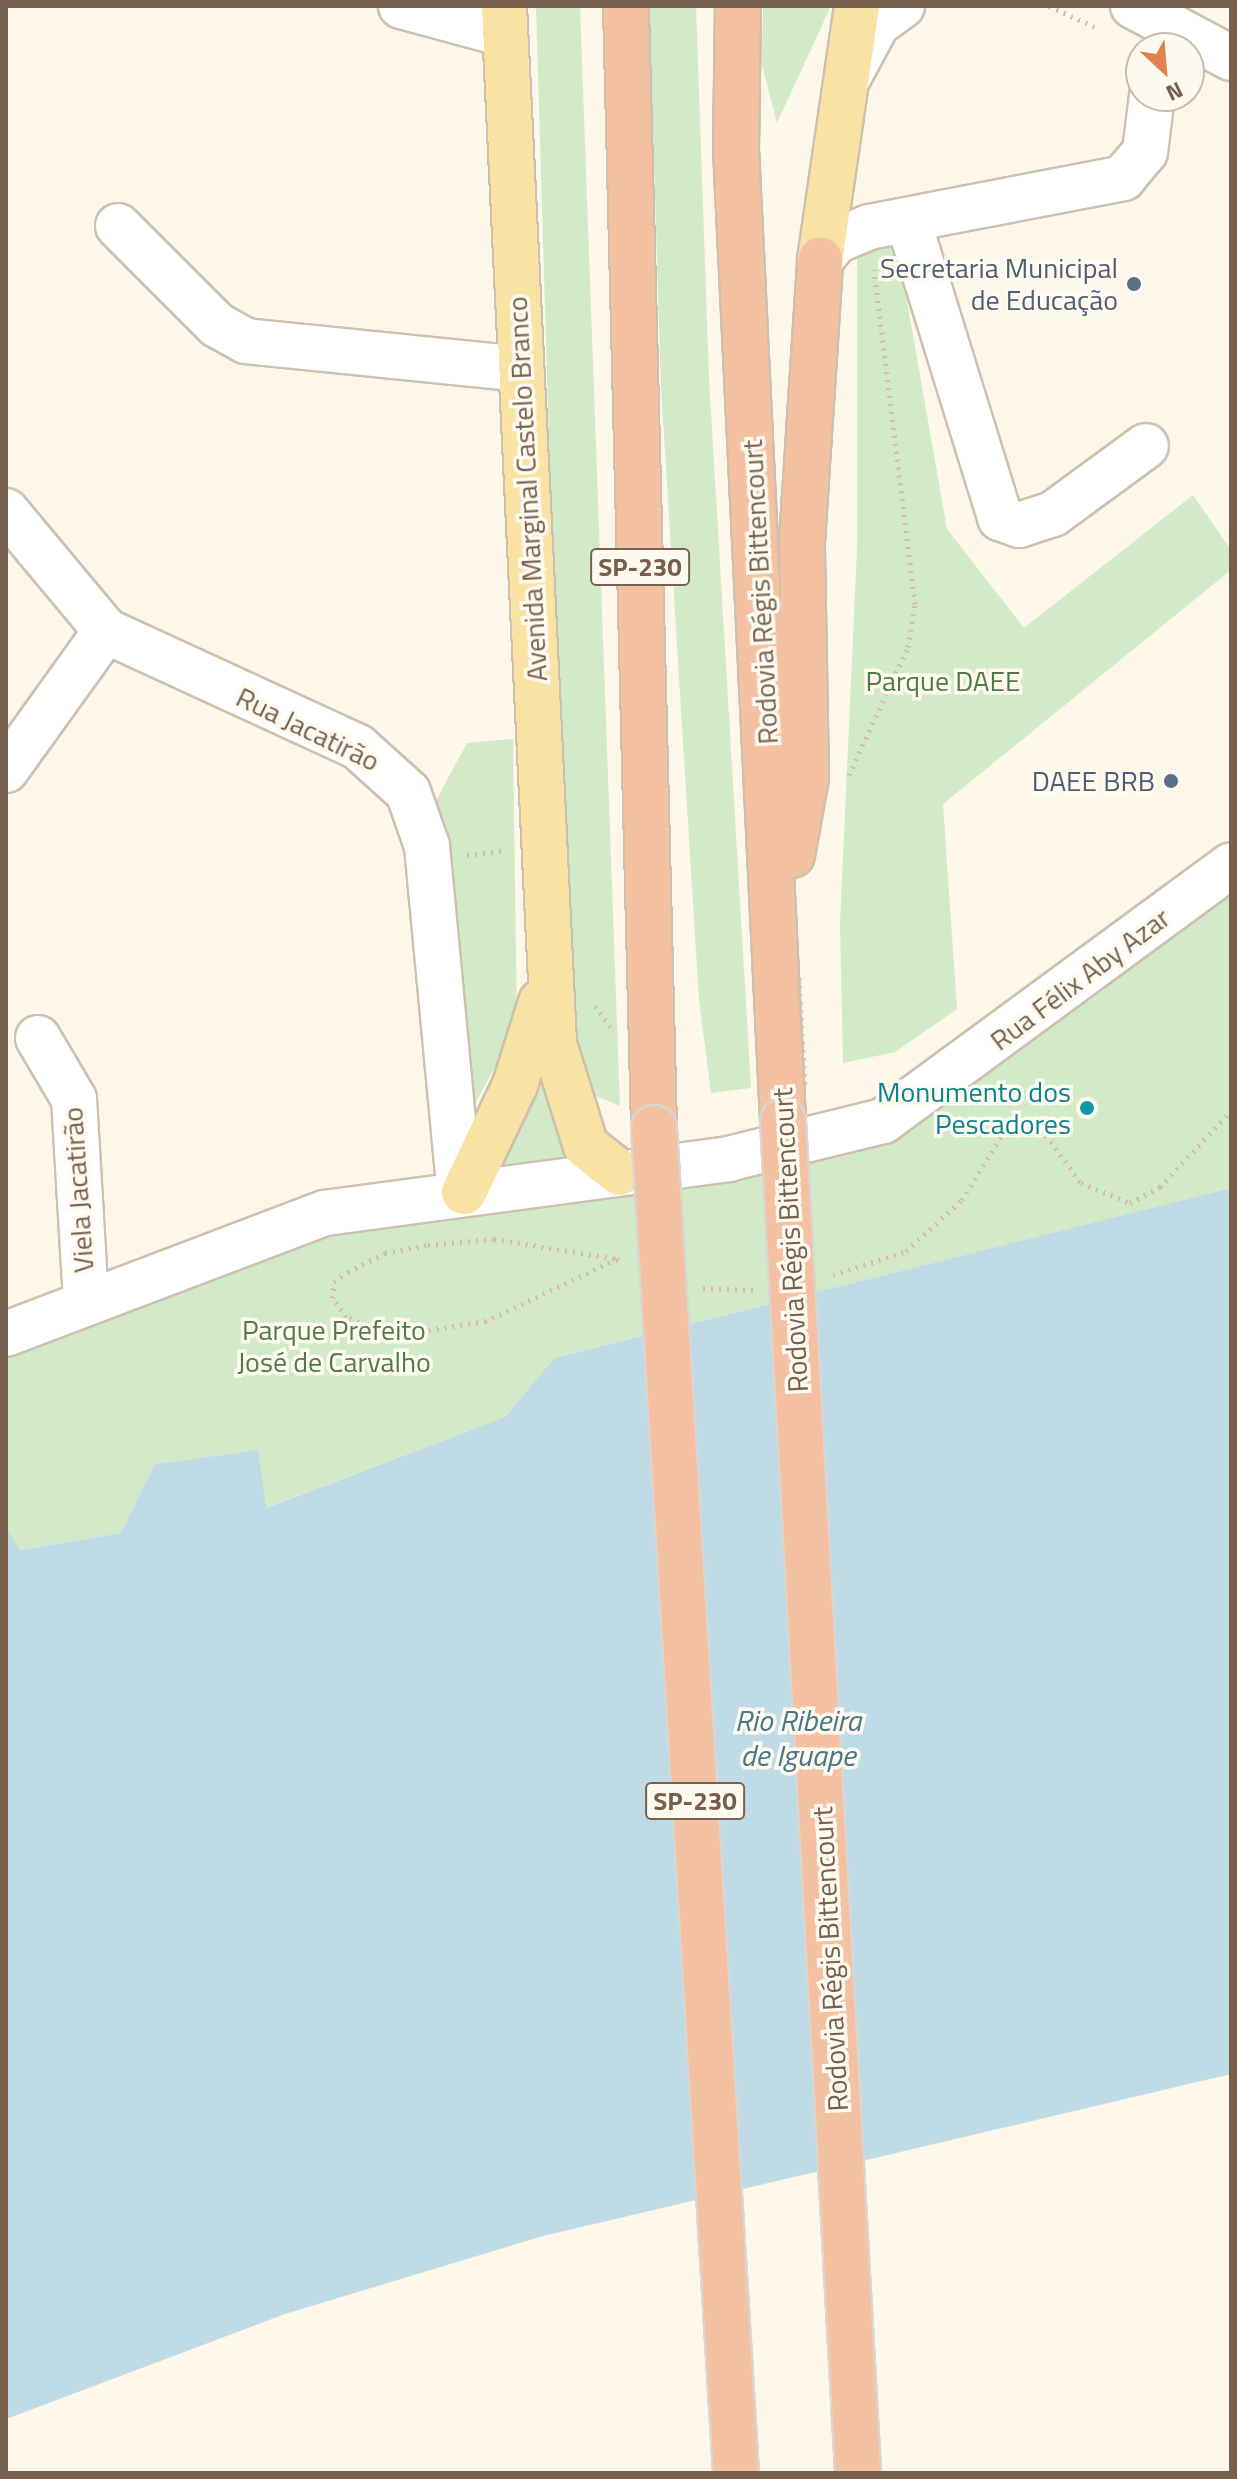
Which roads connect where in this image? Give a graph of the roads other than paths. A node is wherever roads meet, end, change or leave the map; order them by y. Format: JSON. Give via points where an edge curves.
{"nodes":[{"id":1,"x":401,"y":6,"type":"edge"},
{"id":2,"x":626,"y":6,"type":"edge"},
{"id":3,"x":738,"y":6,"type":"edge"},
{"id":4,"x":857,"y":6,"type":"edge"},
{"id":5,"x":902,"y":6,"type":"edge"},
{"id":6,"x":504,"y":20,"type":"edge"},
{"id":7,"x":1150,"y":23,"type":"edge"},
{"id":8,"x":1231,"y":58,"type":"edge"},
{"id":9,"x":839,"y":105,"type":"junction"},
{"id":10,"x":1150,"y":112,"type":"edge"},
{"id":11,"x":888,"y":224,"type":"junction"},
{"id":12,"x":118,"y":226,"type":"dead end"},
{"id":13,"x":820,"y":260,"type":"junction"},
{"id":14,"x":521,"y":369,"type":"junction"},
{"id":15,"x":1146,"y":446,"type":"dead end"},
{"id":16,"x":6,"y":511,"type":"edge"},
{"id":17,"x":106,"y":631,"type":"junction"},
{"id":18,"x":6,"y":770,"type":"edge"},
{"id":19,"x":1231,"y":865,"type":"edge"},
{"id":20,"x":789,"y":946,"type":"junction"},
{"id":21,"x":549,"y":972,"type":"junction"},
{"id":22,"x":38,"y":1038,"type":"dead end"},
{"id":23,"x":620,"y":1173,"type":"junction"},
{"id":24,"x":462,"y":1192,"type":"junction"},
{"id":25,"x":86,"y":1303,"type":"junction"},
{"id":26,"x":6,"y":1334,"type":"edge"},
{"id":27,"x":736,"y":2473,"type":"edge"},
{"id":28,"x":858,"y":2473,"type":"edge"}],
"edges":[{"from":1,"to":6,"type":"street"},
{"from":2,"to":27,"type":"highway","number":"SP-230","bridge":true,"via":[[654,1128]]},
{"from":3,"to":20,"type":"highway","name":"Rodovia Régis Bittencourt","via":[[736,149]]},
{"from":4,"to":9,"type":"main road"},
{"from":5,"to":9,"type":"street","via":[[865,42]]},
{"from":6,"to":14,"type":"main road","name":"Avenida Marginal Castelo Branco"},
{"from":7,"to":8,"type":"street"},
{"from":9,"to":13,"type":"main road"},
{"from":10,"to":11,"type":"street","via":[[1145,152],[1123,178]]},
{"from":11,"to":13,"type":"street","via":[[836,241]]},
{"from":11,"to":15,"type":"street","via":[[1000,518],[1019,525],[1053,514]]},
{"from":12,"to":14,"type":"street","via":[[217,325],[246,341]]},
{"from":13,"to":20,"type":"highway","via":[[802,542],[806,778]]},
{"from":14,"to":21,"type":"main road","name":"Avenida Marginal Castelo Branco"},
{"from":16,"to":17,"type":"street","name":"Rua Jacatirão"},
{"from":17,"to":18,"type":"street"},
{"from":17,"to":24,"type":"street","name":"Rua Jacatirão","via":[[380,761],[418,810],[429,861]]},
{"from":19,"to":23,"type":"street","name":"Rua Félix Aby Azar","via":[[883,1121],[728,1159]]},
{"from":20,"to":28,"type":"highway","name":"Rodovia Régis Bittencourt","bridge":true,"via":[[783,1121]]},
{"from":21,"to":23,"type":"main road","name":"Avenida Marginal Castelo Branco","via":[[558,1067],[575,1122],[591,1155]]},
{"from":21,"to":24,"type":"main road","name":"Avenida Marginal Castelo Branco","via":[[519,1074]]},
{"from":22,"to":25,"type":"street","name":"Viela Jacatirão","via":[[74,1099]]},
{"from":23,"to":24,"type":"street","name":"Rua Félix Aby Azar"},
{"from":24,"to":25,"type":"street","name":"Rua Félix Aby Azar","via":[[325,1213]]},
{"from":25,"to":26,"type":"street","name":"Rua Félix Aby Azar"}]}
